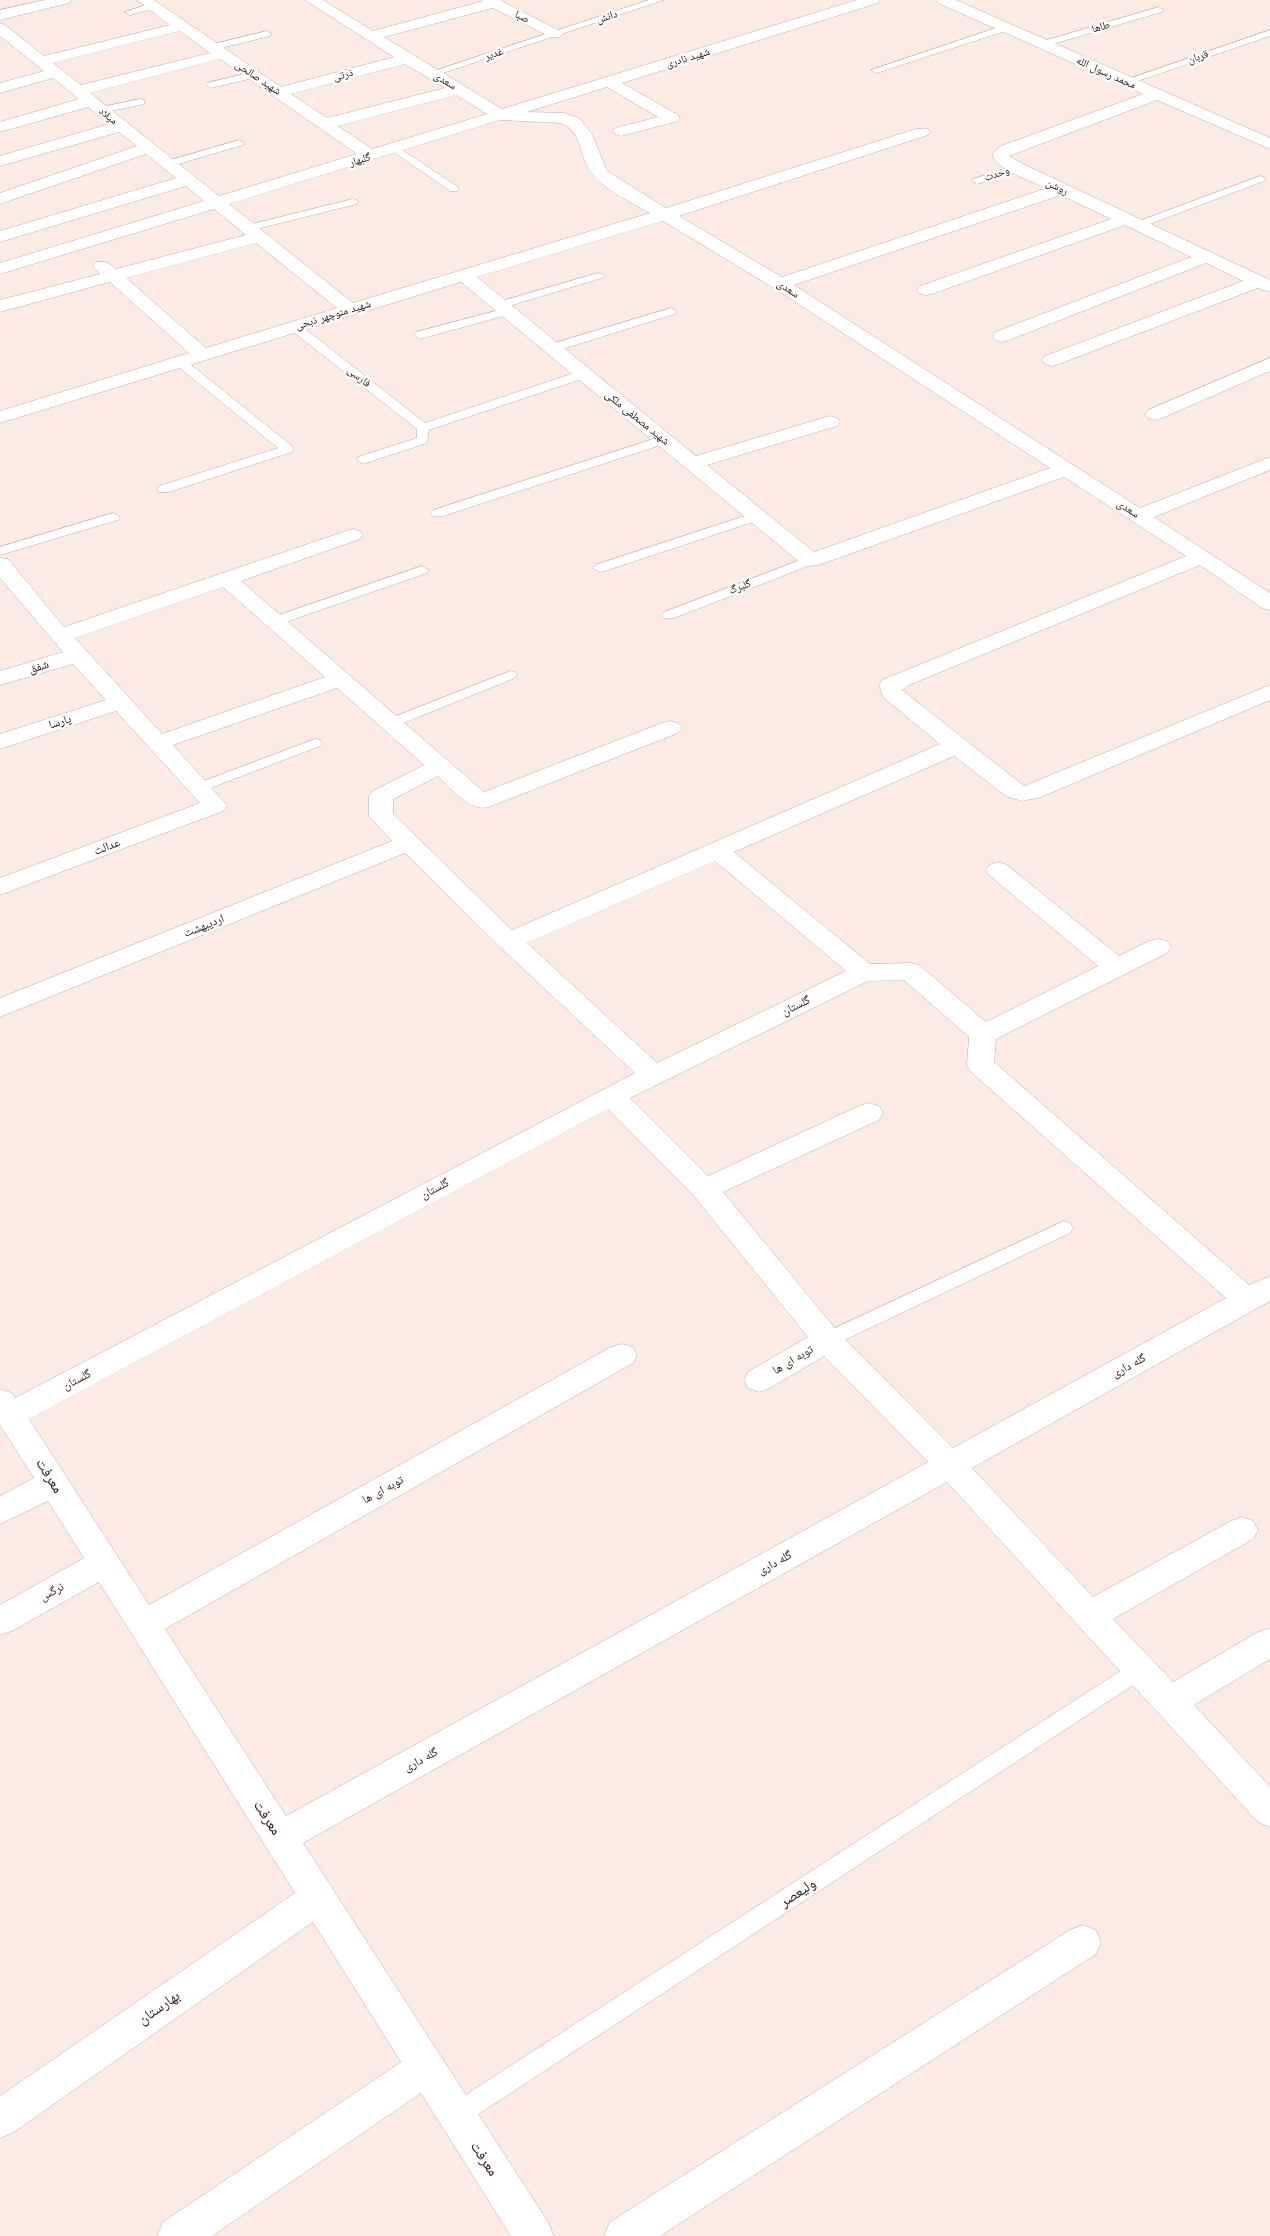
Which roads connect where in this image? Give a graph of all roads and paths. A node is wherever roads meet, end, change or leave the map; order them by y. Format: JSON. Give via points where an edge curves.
{"nodes":[{"id":1,"x":64,"y":0,"type":"edge"},
{"id":2,"x":312,"y":0,"type":"edge"},
{"id":3,"x":659,"y":0,"type":"edge"},
{"id":4,"x":873,"y":0,"type":"edge"},
{"id":5,"x":943,"y":0,"type":"edge"},
{"id":6,"x":492,"y":1,"type":"edge"},
{"id":7,"x":148,"y":3,"type":"edge"},
{"id":8,"x":1159,"y":10,"type":"dead end"},
{"id":9,"x":130,"y":12,"type":"dead end"},
{"id":10,"x":1,"y":26,"type":"edge"},
{"id":11,"x":182,"y":26,"type":"junction"},
{"id":12,"x":1005,"y":28,"type":"junction"},
{"id":13,"x":1270,"y":33,"type":"edge"},
{"id":14,"x":267,"y":34,"type":"dead end"},
{"id":15,"x":555,"y":34,"type":"junction"},
{"id":16,"x":372,"y":36,"type":"junction"},
{"id":17,"x":1043,"y":44,"type":"junction"},
{"id":18,"x":218,"y":51,"type":"junction"},
{"id":19,"x":9,"y":55,"type":"dead end"},
{"id":20,"x":35,"y":56,"type":"junction"},
{"id":21,"x":408,"y":58,"type":"junction"},
{"id":22,"x":876,"y":70,"type":"dead end"},
{"id":23,"x":56,"y":73,"type":"junction"},
{"id":24,"x":432,"y":73,"type":"junction"},
{"id":25,"x":253,"y":75,"type":"junction"},
{"id":26,"x":608,"y":82,"type":"junction"},
{"id":27,"x":1126,"y":82,"type":"junction"},
{"id":28,"x":211,"y":85,"type":"dead end"},
{"id":29,"x":0,"y":88,"type":"edge"},
{"id":30,"x":460,"y":90,"type":"junction"},
{"id":31,"x":278,"y":92,"type":"junction"},
{"id":32,"x":1156,"y":95,"type":"junction"},
{"id":33,"x":90,"y":101,"type":"junction"},
{"id":34,"x":140,"y":102,"type":"dead end"},
{"id":35,"x":502,"y":116,"type":"junction"},
{"id":36,"x":325,"y":124,"type":"junction"},
{"id":37,"x":121,"y":126,"type":"junction"},
{"id":38,"x":0,"y":127,"type":"edge"},
{"id":39,"x":621,"y":131,"type":"dead end"},
{"id":40,"x":922,"y":132,"type":"dead end"},
{"id":41,"x":239,"y":143,"type":"dead end"},
{"id":42,"x":1270,"y":144,"type":"edge"},
{"id":43,"x":148,"y":148,"type":"junction"},
{"id":44,"x":395,"y":148,"type":"junction"},
{"id":45,"x":371,"y":156,"type":"junction"},
{"id":46,"x":0,"y":161,"type":"edge"},
{"id":47,"x":168,"y":164,"type":"junction"},
{"id":48,"x":1017,"y":168,"type":"junction"},
{"id":49,"x":1260,"y":179,"type":"dead end"},
{"id":50,"x":188,"y":180,"type":"junction"},
{"id":51,"x":977,"y":181,"type":"dead end"},
{"id":52,"x":454,"y":189,"type":"dead end"},
{"id":53,"x":1062,"y":189,"type":"junction"},
{"id":54,"x":0,"y":198,"type":"edge"},
{"id":55,"x":353,"y":202,"type":"dead end"},
{"id":56,"x":217,"y":204,"type":"junction"},
{"id":57,"x":666,"y":214,"type":"junction"},
{"id":58,"x":1132,"y":222,"type":"junction"},
{"id":59,"x":253,"y":233,"type":"junction"},
{"id":60,"x":0,"y":237,"type":"edge"},
{"id":61,"x":77,"y":246,"type":"junction"},
{"id":62,"x":1206,"y":257,"type":"junction"},
{"id":63,"x":0,"y":269,"type":"edge"},
{"id":64,"x":463,"y":275,"type":"junction"},
{"id":65,"x":114,"y":276,"type":"junction"},
{"id":66,"x":598,"y":276,"type":"dead end"},
{"id":67,"x":780,"y":284,"type":"junction"},
{"id":68,"x":1264,"y":284,"type":"edge"},
{"id":69,"x":926,"y":290,"type":"dead end"},
{"id":70,"x":0,"y":306,"type":"edge"},
{"id":71,"x":503,"y":308,"type":"junction"},
{"id":72,"x":350,"y":310,"type":"junction"},
{"id":73,"x":671,"y":312,"type":"dead end"},
{"id":74,"x":295,"y":327,"type":"junction"},
{"id":75,"x":420,"y":335,"type":"dead end"},
{"id":76,"x":1002,"y":336,"type":"dead end"},
{"id":77,"x":552,"y":348,"type":"junction"},
{"id":78,"x":202,"y":355,"type":"junction"},
{"id":79,"x":1052,"y":360,"type":"dead end"},
{"id":80,"x":180,"y":362,"type":"junction"},
{"id":81,"x":1270,"y":364,"type":"edge"},
{"id":82,"x":584,"y":374,"type":"junction"},
{"id":83,"x":1156,"y":414,"type":"dead end"},
{"id":84,"x":0,"y":417,"type":"edge"},
{"id":85,"x":830,"y":422,"type":"dead end"},
{"id":86,"x":423,"y":428,"type":"junction"},
{"id":87,"x":664,"y":440,"type":"junction"},
{"id":88,"x":363,"y":460,"type":"dead end"},
{"id":89,"x":692,"y":463,"type":"junction"},
{"id":90,"x":1270,"y":463,"type":"edge"},
{"id":91,"x":1066,"y":469,"type":"junction"},
{"id":92,"x":164,"y":489,"type":"dead end"},
{"id":93,"x":438,"y":513,"type":"dead end"},
{"id":94,"x":113,"y":516,"type":"dead end"},
{"id":95,"x":757,"y":516,"type":"junction"},
{"id":96,"x":1140,"y":516,"type":"junction"},
{"id":97,"x":353,"y":535,"type":"dead end"},
{"id":98,"x":0,"y":552,"type":"edge"},
{"id":99,"x":1202,"y":557,"type":"junction"},
{"id":100,"x":811,"y":560,"type":"junction"},
{"id":101,"x":0,"y":564,"type":"edge"},
{"id":102,"x":600,"y":568,"type":"dead end"},
{"id":103,"x":422,"y":570,"type":"dead end"},
{"id":104,"x":226,"y":579,"type":"junction"},
{"id":105,"x":1267,"y":598,"type":"edge"},
{"id":106,"x":669,"y":615,"type":"dead end"},
{"id":107,"x":274,"y":622,"type":"junction"},
{"id":108,"x":60,"y":636,"type":"junction"},
{"id":109,"x":78,"y":655,"type":"junction"},
{"id":110,"x":510,"y":675,"type":"dead end"},
{"id":111,"x":0,"y":678,"type":"edge"},
{"id":112,"x":341,"y":679,"type":"junction"},
{"id":113,"x":1270,"y":692,"type":"edge"},
{"id":114,"x":120,"y":702,"type":"junction"},
{"id":115,"x":391,"y":723,"type":"junction"},
{"id":116,"x":670,"y":728,"type":"dead end"},
{"id":117,"x":0,"y":742,"type":"edge"},
{"id":118,"x":157,"y":743,"type":"junction"},
{"id":119,"x":315,"y":744,"type":"dead end"},
{"id":120,"x":956,"y":746,"type":"junction"},
{"id":121,"x":440,"y":766,"type":"junction"},
{"id":122,"x":198,"y":788,"type":"junction"},
{"id":123,"x":409,"y":843,"type":"junction"},
{"id":124,"x":717,"y":850,"type":"junction"},
{"id":125,"x":998,"y":870,"type":"dead end"},
{"id":126,"x":0,"y":887,"type":"edge"},
{"id":127,"x":509,"y":941,"type":"junction"},
{"id":128,"x":1158,"y":947,"type":"dead end"},
{"id":129,"x":1117,"y":968,"type":"junction"},
{"id":130,"x":864,"y":973,"type":"junction"},
{"id":131,"x":0,"y":1008,"type":"edge"},
{"id":132,"x":983,"y":1034,"type":"junction"},
{"id":133,"x":654,"y":1075,"type":"junction"},
{"id":134,"x":610,"y":1096,"type":"junction"},
{"id":135,"x":869,"y":1113,"type":"dead end"},
{"id":136,"x":704,"y":1189,"type":"junction"},
{"id":137,"x":1064,"y":1228,"type":"dead end"},
{"id":138,"x":1259,"y":1294,"type":"edge"},
{"id":139,"x":827,"y":1340,"type":"junction"},
{"id":140,"x":622,"y":1355,"type":"dead end"},
{"id":141,"x":759,"y":1380,"type":"dead end"},
{"id":142,"x":5,"y":1407,"type":"edge"},
{"id":143,"x":950,"y":1465,"type":"junction"},
{"id":144,"x":53,"y":1483,"type":"junction"},
{"id":145,"x":0,"y":1511,"type":"edge"},
{"id":146,"x":1242,"y":1530,"type":"dead end"},
{"id":147,"x":104,"y":1562,"type":"junction"},
{"id":148,"x":1090,"y":1616,"type":"junction"},
{"id":149,"x":0,"y":1621,"type":"edge"},
{"id":150,"x":143,"y":1625,"type":"junction"},
{"id":151,"x":1270,"y":1642,"type":"edge"},
{"id":152,"x":1139,"y":1670,"type":"junction"},
{"id":153,"x":1169,"y":1702,"type":"junction"},
{"id":154,"x":1270,"y":1812,"type":"edge"},
{"id":155,"x":280,"y":1838,"type":"junction"},
{"id":156,"x":318,"y":1898,"type":"junction"},
{"id":157,"x":1083,"y":1942,"type":"dead end"},
{"id":158,"x":426,"y":2067,"type":"junction"},
{"id":159,"x":456,"y":2115,"type":"junction"},
{"id":160,"x":0,"y":2119,"type":"edge"},
{"id":161,"x":178,"y":2236,"type":"edge"},
{"id":162,"x":534,"y":2236,"type":"edge"},
{"id":163,"x":624,"y":2236,"type":"edge"}],
"edges":[{"from":1,"to":10,"type":"street"},
{"from":2,"to":16,"type":"street","name":"سعدی"},
{"from":3,"to":15,"type":"lane","name":"دانش"},
{"from":4,"to":26,"type":"street","name":"شهید نادری"},
{"from":5,"to":12,"type":"street","name":"محمد رسول الله"},
{"from":6,"to":15,"type":"street","name":"صبا"},
{"from":6,"to":16,"type":"street"},
{"from":7,"to":9,"type":"lane"},
{"from":7,"to":11,"type":"street","name":"شهید صالحی"},
{"from":8,"to":17,"type":"lane","name":"طاها"},
{"from":10,"to":20,"type":"street","name":"میلاد"},
{"from":11,"to":18,"type":"street","name":"شهید صالحی"},
{"from":11,"to":20,"type":"street"},
{"from":12,"to":17,"type":"street","name":"محمد رسول الله"},
{"from":12,"to":22,"type":"lane"},
{"from":13,"to":27,"type":"lane","name":"قربان"},
{"from":14,"to":18,"type":"lane"},
{"from":15,"to":24,"type":"lane","name":"غدیر"},
{"from":16,"to":21,"type":"street","name":"سعدی"},
{"from":17,"to":27,"type":"street","name":"محمد رسول الله"},
{"from":18,"to":25,"type":"street","name":"شهید صالحی"},
{"from":18,"to":33,"type":"street"},
{"from":19,"to":20,"type":"street"},
{"from":20,"to":23,"type":"street","name":"میلاد"},
{"from":21,"to":24,"type":"street","name":"سعدی"},
{"from":21,"to":31,"type":"street","name":"ذرتی"},
{"from":23,"to":29,"type":"street"},
{"from":23,"to":33,"type":"street","name":"میلاد"},
{"from":24,"to":30,"type":"street","name":"سعدی"},
{"from":25,"to":28,"type":"lane"},
{"from":25,"to":31,"type":"street","name":"شهید صالحی"},
{"from":26,"to":35,"type":"street","name":"شهید نادری"},
{"from":26,"to":39,"type":"street","via":[[672,118]]},
{"from":27,"to":32,"type":"street","name":"محمد رسول الله"},
{"from":30,"to":35,"type":"street","name":"سعدی"},
{"from":30,"to":36,"type":"street"},
{"from":31,"to":36,"type":"street","name":"شهید صالحی"},
{"from":32,"to":42,"type":"street","name":"محمد رسول الله"},
{"from":32,"to":48,"type":"street","name":"روشن","via":[[1000,154]]},
{"from":33,"to":34,"type":"lane"},
{"from":33,"to":37,"type":"street","name":"میلاد"},
{"from":33,"to":38,"type":"street"},
{"from":35,"to":44,"type":"street","name":"گلبهار"},
{"from":35,"to":57,"type":"street","name":"سعدی","via":[[573,121],[581,127],[600,173]]},
{"from":36,"to":45,"type":"street","name":"شهید صالحی"},
{"from":37,"to":43,"type":"street","name":"میلاد"},
{"from":37,"to":46,"type":"street"},
{"from":40,"to":57,"type":"street","name":"شهید منوچهر ذبحی"},
{"from":41,"to":47,"type":"lane"},
{"from":43,"to":47,"type":"street","name":"میلاد"},
{"from":43,"to":54,"type":"street"},
{"from":44,"to":45,"type":"street","name":"گلبهار"},
{"from":44,"to":52,"type":"lane"},
{"from":45,"to":56,"type":"street","name":"گلبهار"},
{"from":47,"to":50,"type":"street","name":"میلاد"},
{"from":48,"to":51,"type":"lane","name":"وحدت"},
{"from":48,"to":53,"type":"street","name":"روشن"},
{"from":49,"to":58,"type":"lane"},
{"from":50,"to":56,"type":"street","name":"میلاد"},
{"from":50,"to":60,"type":"street"},
{"from":53,"to":58,"type":"street","name":"روشن"},
{"from":53,"to":67,"type":"street"},
{"from":55,"to":59,"type":"lane"},
{"from":56,"to":59,"type":"street","name":"میلاد"},
{"from":56,"to":61,"type":"street"},
{"from":57,"to":64,"type":"street","name":"شهید منوچهر ذبحی"},
{"from":57,"to":67,"type":"street","name":"سعدی"},
{"from":58,"to":62,"type":"street","name":"روشن"},
{"from":58,"to":69,"type":"street"},
{"from":59,"to":65,"type":"street"},
{"from":59,"to":72,"type":"street","name":"میلاد"},
{"from":61,"to":63,"type":"street"},
{"from":61,"to":65,"type":"street"},
{"from":62,"to":68,"type":"street","name":"روشن"},
{"from":62,"to":76,"type":"street"},
{"from":64,"to":71,"type":"street","name":"شهید مصطفی ملکی"},
{"from":64,"to":72,"type":"street","name":"شهید منوچهر ذبحی"},
{"from":65,"to":70,"type":"street"},
{"from":65,"to":78,"type":"street"},
{"from":66,"to":71,"type":"lane"},
{"from":67,"to":91,"type":"street","name":"سعدی"},
{"from":68,"to":79,"type":"street"},
{"from":71,"to":75,"type":"lane"},
{"from":71,"to":77,"type":"street","name":"شهید مصطفی ملکی"},
{"from":72,"to":74,"type":"street","name":"شهید منوچهر ذبحی"},
{"from":73,"to":77,"type":"lane"},
{"from":74,"to":78,"type":"street","name":"شهید منوچهر ذبحی"},
{"from":74,"to":86,"type":"lane","name":"فارسی"},
{"from":77,"to":82,"type":"street","name":"شهید مصطفی ملکی"},
{"from":78,"to":80,"type":"street","name":"شهید منوچهر ذبحی"},
{"from":80,"to":84,"type":"street","name":"شهید منوچهر ذبحی"},
{"from":80,"to":92,"type":"lane","via":[[287,449]]},
{"from":81,"to":83,"type":"street"},
{"from":82,"to":86,"type":"lane"},
{"from":82,"to":87,"type":"street","name":"شهید مصطفی ملکی"},
{"from":85,"to":89,"type":"street"},
{"from":86,"to":88,"type":"lane","via":[[423,440]]},
{"from":87,"to":89,"type":"street","name":"شهید مصطفی ملکی"},
{"from":87,"to":93,"type":"lane"},
{"from":89,"to":95,"type":"street","name":"شهید مصطفی ملکی"},
{"from":90,"to":96,"type":"street"},
{"from":91,"to":96,"type":"street","name":"سعدی"},
{"from":91,"to":100,"type":"street"},
{"from":94,"to":98,"type":"lane"},
{"from":95,"to":100,"type":"street","name":"شهید مصطفی ملکی"},
{"from":95,"to":102,"type":"lane"},
{"from":96,"to":99,"type":"street","name":"سعدی"},
{"from":97,"to":104,"type":"street"},
{"from":99,"to":105,"type":"street","name":"سعدی"},
{"from":99,"to":120,"type":"street","via":[[890,685],[891,692]]},
{"from":100,"to":106,"type":"lane","name":"گلبرگ"},
{"from":101,"to":108,"type":"street"},
{"from":103,"to":107,"type":"lane"},
{"from":104,"to":107,"type":"street"},
{"from":104,"to":108,"type":"street"},
{"from":107,"to":112,"type":"street"},
{"from":108,"to":109,"type":"street"},
{"from":109,"to":111,"type":"street","name":"شفق"},
{"from":109,"to":114,"type":"street"},
{"from":110,"to":115,"type":"lane"},
{"from":112,"to":115,"type":"street"},
{"from":112,"to":118,"type":"street"},
{"from":113,"to":120,"type":"street","via":[[1022,794]]},
{"from":114,"to":117,"type":"street","name":"پارسا"},
{"from":114,"to":118,"type":"street"},
{"from":115,"to":121,"type":"street"},
{"from":116,"to":121,"type":"street","via":[[481,802]]},
{"from":118,"to":122,"type":"street"},
{"from":119,"to":122,"type":"lane"},
{"from":120,"to":124,"type":"street"},
{"from":121,"to":123,"type":"street","via":[[382,796],[381,816]]},
{"from":122,"to":126,"type":"street","name":"عدالت","via":[[214,806]]},
{"from":123,"to":127,"type":"street"},
{"from":123,"to":131,"type":"street","name":"اردیبهشت"},
{"from":124,"to":127,"type":"street"},
{"from":124,"to":130,"type":"street"},
{"from":125,"to":129,"type":"street"},
{"from":127,"to":133,"type":"street"},
{"from":128,"to":129,"type":"street"},
{"from":129,"to":132,"type":"street"},
{"from":130,"to":132,"type":"street","via":[[910,971]]},
{"from":130,"to":133,"type":"street","name":"گلستان"},
{"from":132,"to":138,"type":"street","via":[[980,1065]]},
{"from":133,"to":134,"type":"street","name":"گلستان"},
{"from":134,"to":136,"type":"street"},
{"from":134,"to":142,"type":"street","name":"گلستان"},
{"from":135,"to":136,"type":"street"},
{"from":136,"to":139,"type":"street"},
{"from":137,"to":139,"type":"lane"},
{"from":138,"to":143,"type":"street","name":"گله داری"},
{"from":139,"to":141,"type":"street","name":"توبه ای ها"},
{"from":139,"to":143,"type":"street"},
{"from":140,"to":150,"type":"street","name":"توبه ای ها"},
{"from":142,"to":144,"type":"street","name":"معرفت"},
{"from":143,"to":148,"type":"street"},
{"from":143,"to":155,"type":"street","name":"گله داری"},
{"from":144,"to":145,"type":"street"},
{"from":144,"to":147,"type":"street","name":"معرفت"},
{"from":146,"to":148,"type":"street"},
{"from":147,"to":149,"type":"street","name":"نرگس"},
{"from":147,"to":150,"type":"street","name":"معرفت"},
{"from":148,"to":152,"type":"street"},
{"from":150,"to":155,"type":"street","name":"معرفت"},
{"from":151,"to":153,"type":"street"},
{"from":152,"to":153,"type":"street"},
{"from":152,"to":159,"type":"lane","name":"ولیعصر"},
{"from":153,"to":154,"type":"street"},
{"from":155,"to":156,"type":"street","name":"معرفت"},
{"from":156,"to":158,"type":"street","name":"معرفت"},
{"from":156,"to":160,"type":"street","name":"بهارستان"},
{"from":157,"to":163,"type":"street"},
{"from":158,"to":159,"type":"street","name":"معرفت"},
{"from":158,"to":161,"type":"street"},
{"from":159,"to":162,"type":"street","name":"معرفت"}]}
